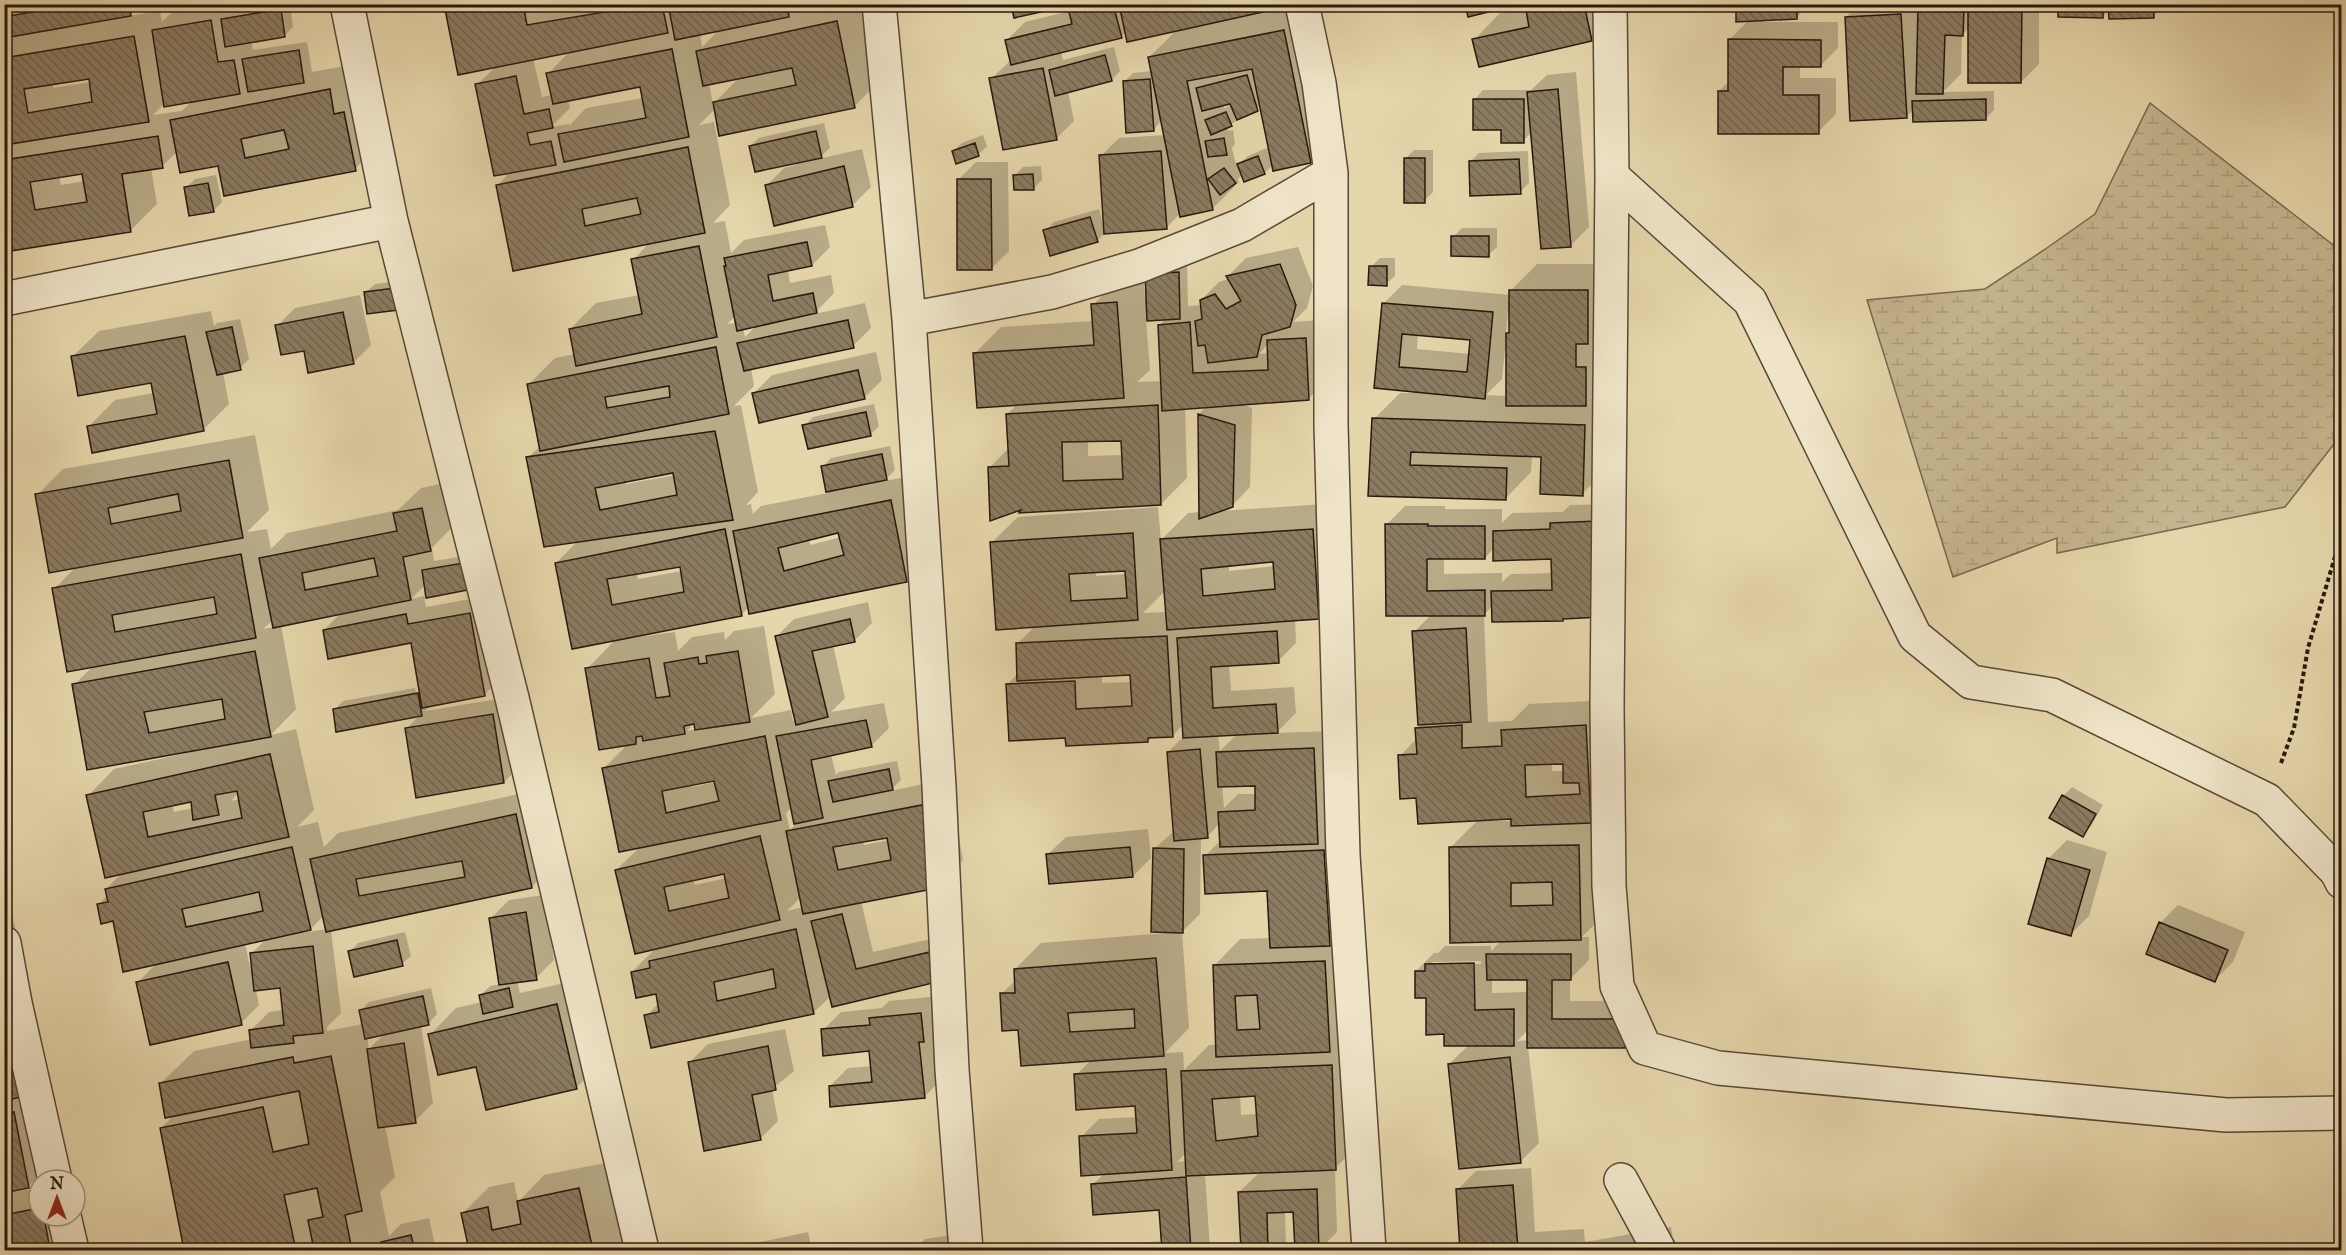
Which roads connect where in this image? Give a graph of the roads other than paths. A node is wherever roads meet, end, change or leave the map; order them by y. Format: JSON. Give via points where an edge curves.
{"nodes":[{"id":1,"x":347,"y":4,"type":"edge"},
{"id":2,"x":879,"y":4,"type":"edge"},
{"id":3,"x":1302,"y":4,"type":"edge"},
{"id":4,"x":1610,"y":4,"type":"edge"},
{"id":5,"x":1331,"y":173,"type":"junction"},
{"id":6,"x":1612,"y":176,"type":"junction"},
{"id":7,"x":391,"y":221,"type":"junction"},
{"id":8,"x":4,"y":298,"type":"edge"},
{"id":9,"x":909,"y":319,"type":"junction"},
{"id":10,"x":2342,"y":882,"type":"edge"},
{"id":11,"x":4,"y":942,"type":"edge"},
{"id":12,"x":2342,"y":1113,"type":"edge"},
{"id":13,"x":52,"y":1168,"type":"edge"},
{"id":14,"x":1621,"y":1180,"type":"dead end"},
{"id":15,"x":66,"y":1228,"type":"edge"},
{"id":16,"x":72,"y":1251,"type":"edge"},
{"id":17,"x":642,"y":1251,"type":"edge"},
{"id":18,"x":966,"y":1251,"type":"edge"},
{"id":19,"x":1369,"y":1251,"type":"edge"},
{"id":20,"x":1659,"y":1251,"type":"edge"}],
"edges":[{"from":1,"to":7,"type":"street"},
{"from":2,"to":9,"type":"street"},
{"from":3,"to":5,"type":"street","via":[[1319,83]]},
{"from":4,"to":6,"type":"street"},
{"from":5,"to":9,"type":"street","via":[[1242,225],[1139,266],[1052,292]]},
{"from":5,"to":19,"type":"street","via":[[1331,425],[1343,843]]},
{"from":6,"to":10,"type":"street","via":[[1750,301],[1915,636],[1971,682],[2052,695],[2267,800],[2337,872]]},
{"from":6,"to":12,"type":"street","via":[[1609,886],[1617,986],[1645,1048],[1718,1068],[2226,1115]]},
{"from":7,"to":8,"type":"street"},
{"from":7,"to":17,"type":"street","via":[[512,698]]},
{"from":9,"to":18,"type":"street"},
{"from":11,"to":13,"type":"street"},
{"from":14,"to":20,"type":"street"},
{"from":15,"to":16,"type":"street"}]}
